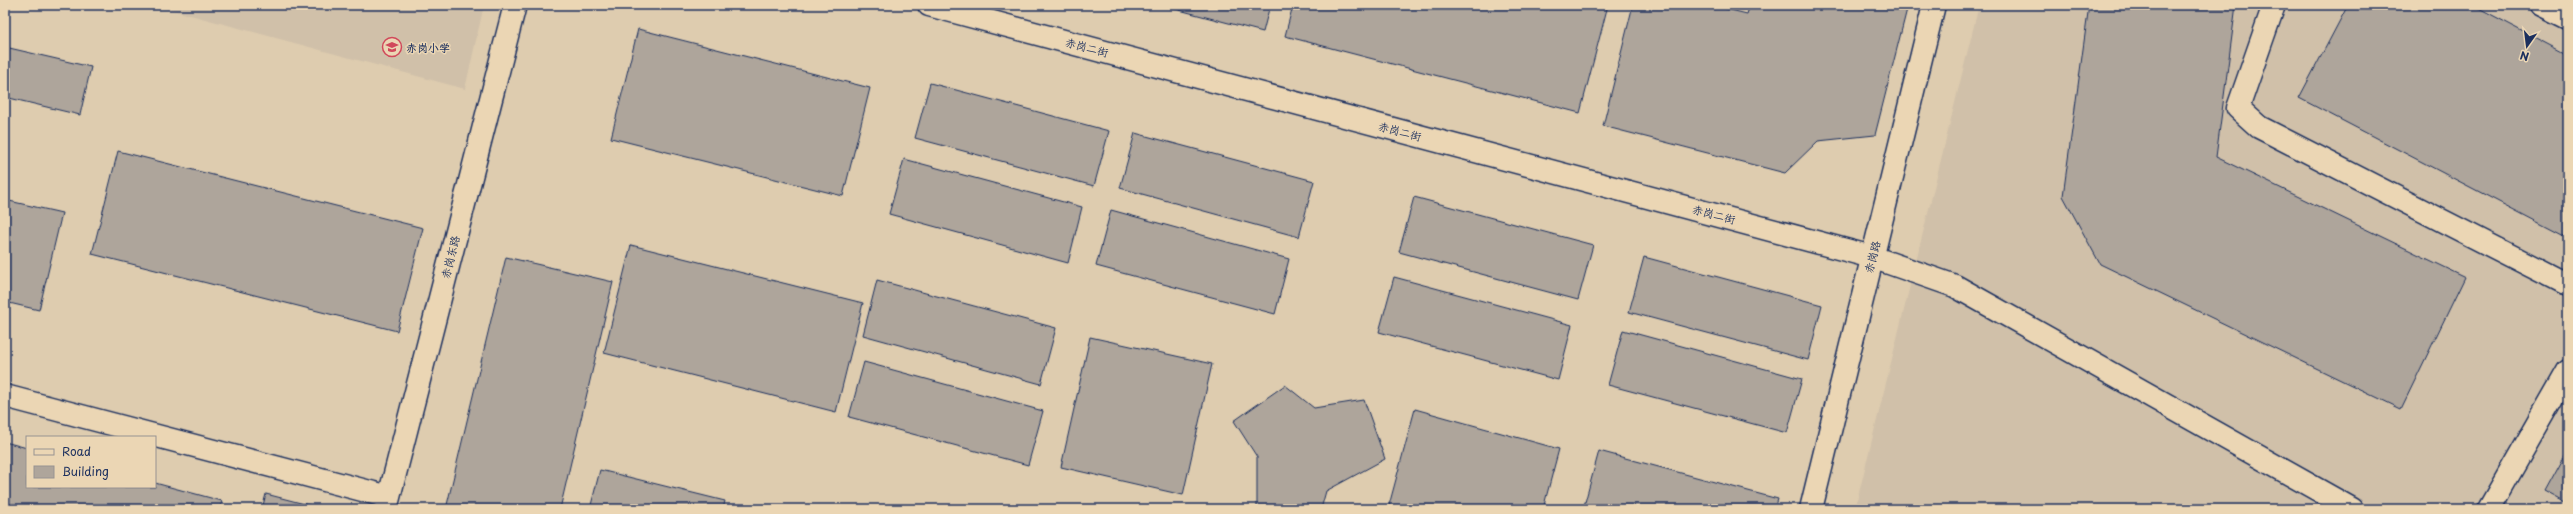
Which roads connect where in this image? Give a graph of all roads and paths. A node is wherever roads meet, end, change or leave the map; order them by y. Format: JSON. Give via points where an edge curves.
{"nodes":[{"id":1,"x":515,"y":5,"type":"edge"},
{"id":2,"x":929,"y":5,"type":"edge"},
{"id":3,"x":1934,"y":5,"type":"edge"},
{"id":4,"x":2274,"y":5,"type":"edge"},
{"id":5,"x":2542,"y":5,"type":"edge"},
{"id":6,"x":2568,"y":18,"type":"edge"},
{"id":7,"x":1872,"y":257,"type":"junction"},
{"id":8,"x":2568,"y":285,"type":"edge"},
{"id":9,"x":2568,"y":371,"type":"edge"},
{"id":10,"x":5,"y":396,"type":"edge"},
{"id":11,"x":148,"y":436,"type":"edge"},
{"id":12,"x":156,"y":438,"type":"edge"},
{"id":13,"x":388,"y":503,"type":"edge"},
{"id":14,"x":1811,"y":509,"type":"edge"},
{"id":15,"x":2352,"y":509,"type":"edge"},
{"id":16,"x":2489,"y":509,"type":"edge"}],
"edges":[{"from":1,"to":13,"type":"street","name":"赤岗东路"},
{"from":2,"to":7,"type":"street","name":"赤岗二街"},
{"from":3,"to":7,"type":"street","name":"赤岗路"},
{"from":4,"to":8,"type":"street","via":[[2238,108],[2259,127]]},
{"from":5,"to":6,"type":"street"},
{"from":7,"to":14,"type":"street","name":"赤岗路"},
{"from":7,"to":15,"type":"street","name":"赤岗二街","via":[[1955,286]]},
{"from":9,"to":16,"type":"street"},
{"from":10,"to":11,"type":"street"},
{"from":12,"to":13,"type":"street"}]}
